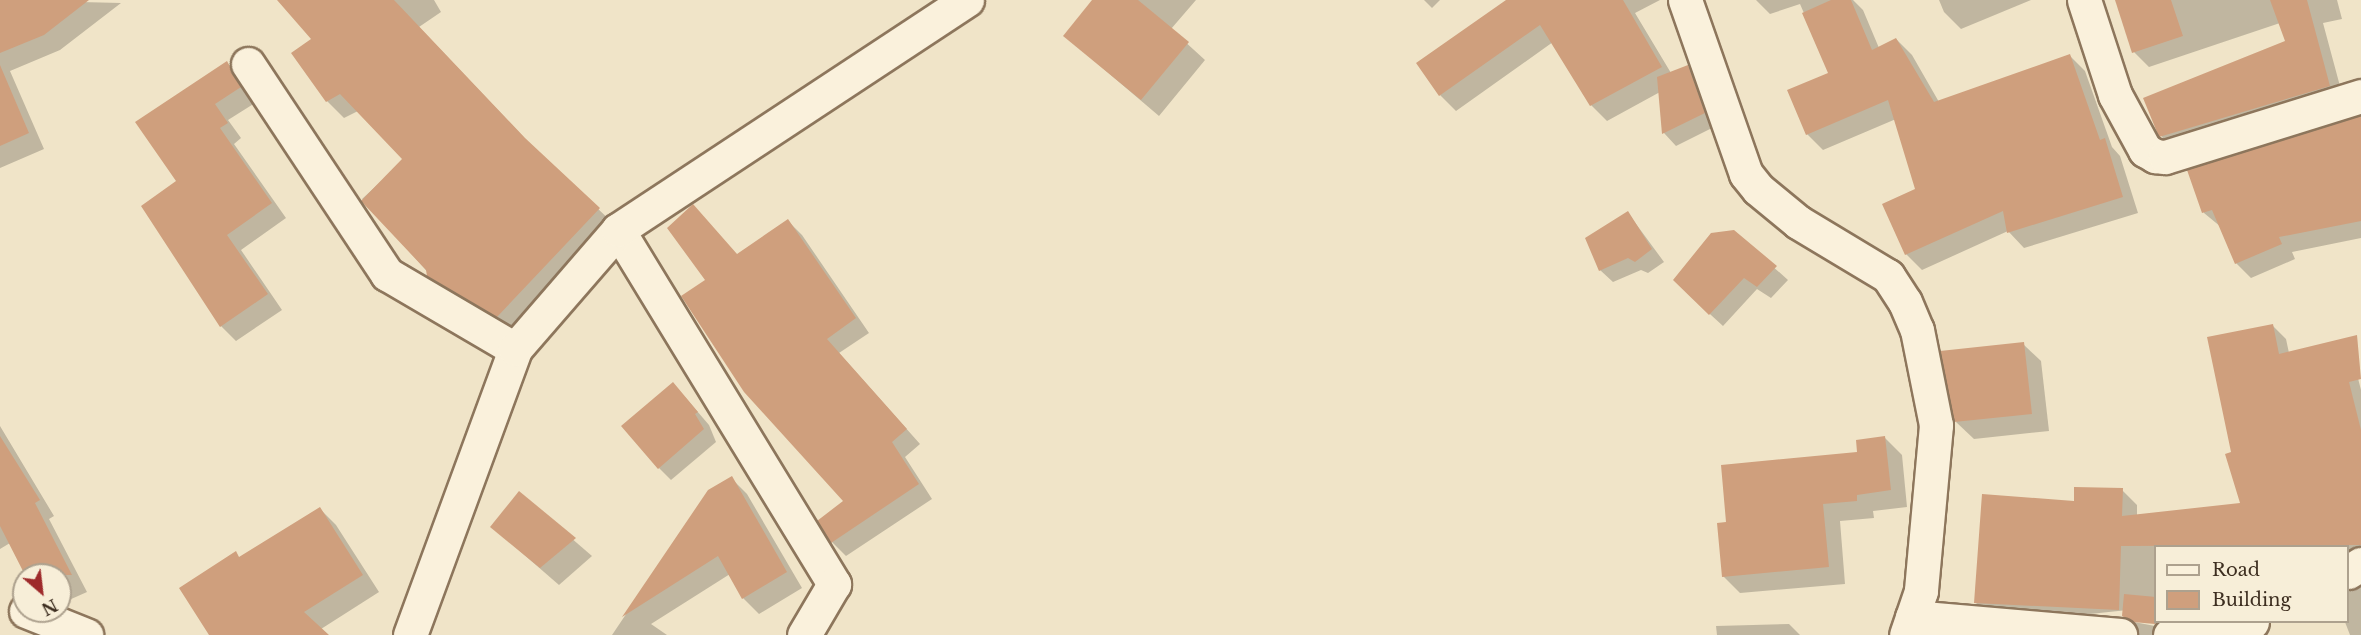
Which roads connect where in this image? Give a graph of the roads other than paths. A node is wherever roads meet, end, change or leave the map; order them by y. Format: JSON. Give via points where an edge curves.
{"nodes":[{"id":1,"x":967,"y":0,"type":"edge"},
{"id":2,"x":1685,"y":0,"type":"edge"},
{"id":3,"x":2084,"y":0,"type":"edge"},
{"id":4,"x":248,"y":64,"type":"dead end"},
{"id":5,"x":2361,"y":96,"type":"edge"},
{"id":6,"x":618,"y":230,"type":"junction"},
{"id":7,"x":515,"y":349,"type":"junction"},
{"id":8,"x":56,"y":623,"type":"edge"},
{"id":9,"x":2240,"y":623,"type":"edge"},
{"id":10,"x":1909,"y":626,"type":"edge"},
{"id":11,"x":86,"y":635,"type":"edge"},
{"id":12,"x":411,"y":635,"type":"edge"},
{"id":13,"x":804,"y":635,"type":"edge"},
{"id":14,"x":2120,"y":635,"type":"edge"},
{"id":15,"x":2170,"y":635,"type":"edge"}],
"edges":[{"from":1,"to":6,"type":"street"},
{"from":2,"to":10,"type":"street","via":[[1746,174],[1798,222],[1888,276],[1917,330],[1936,425],[1921,591]]},
{"from":3,"to":5,"type":"street","via":[[2115,95],[2145,150],[2155,156],[2165,157]]},
{"from":4,"to":7,"type":"street","via":[[387,274]]},
{"from":6,"to":7,"type":"street"},
{"from":6,"to":13,"type":"street","via":[[834,585]]},
{"from":7,"to":12,"type":"street"},
{"from":8,"to":11,"type":"street"},
{"from":9,"to":15,"type":"street"},
{"from":10,"to":14,"type":"street"}]}
